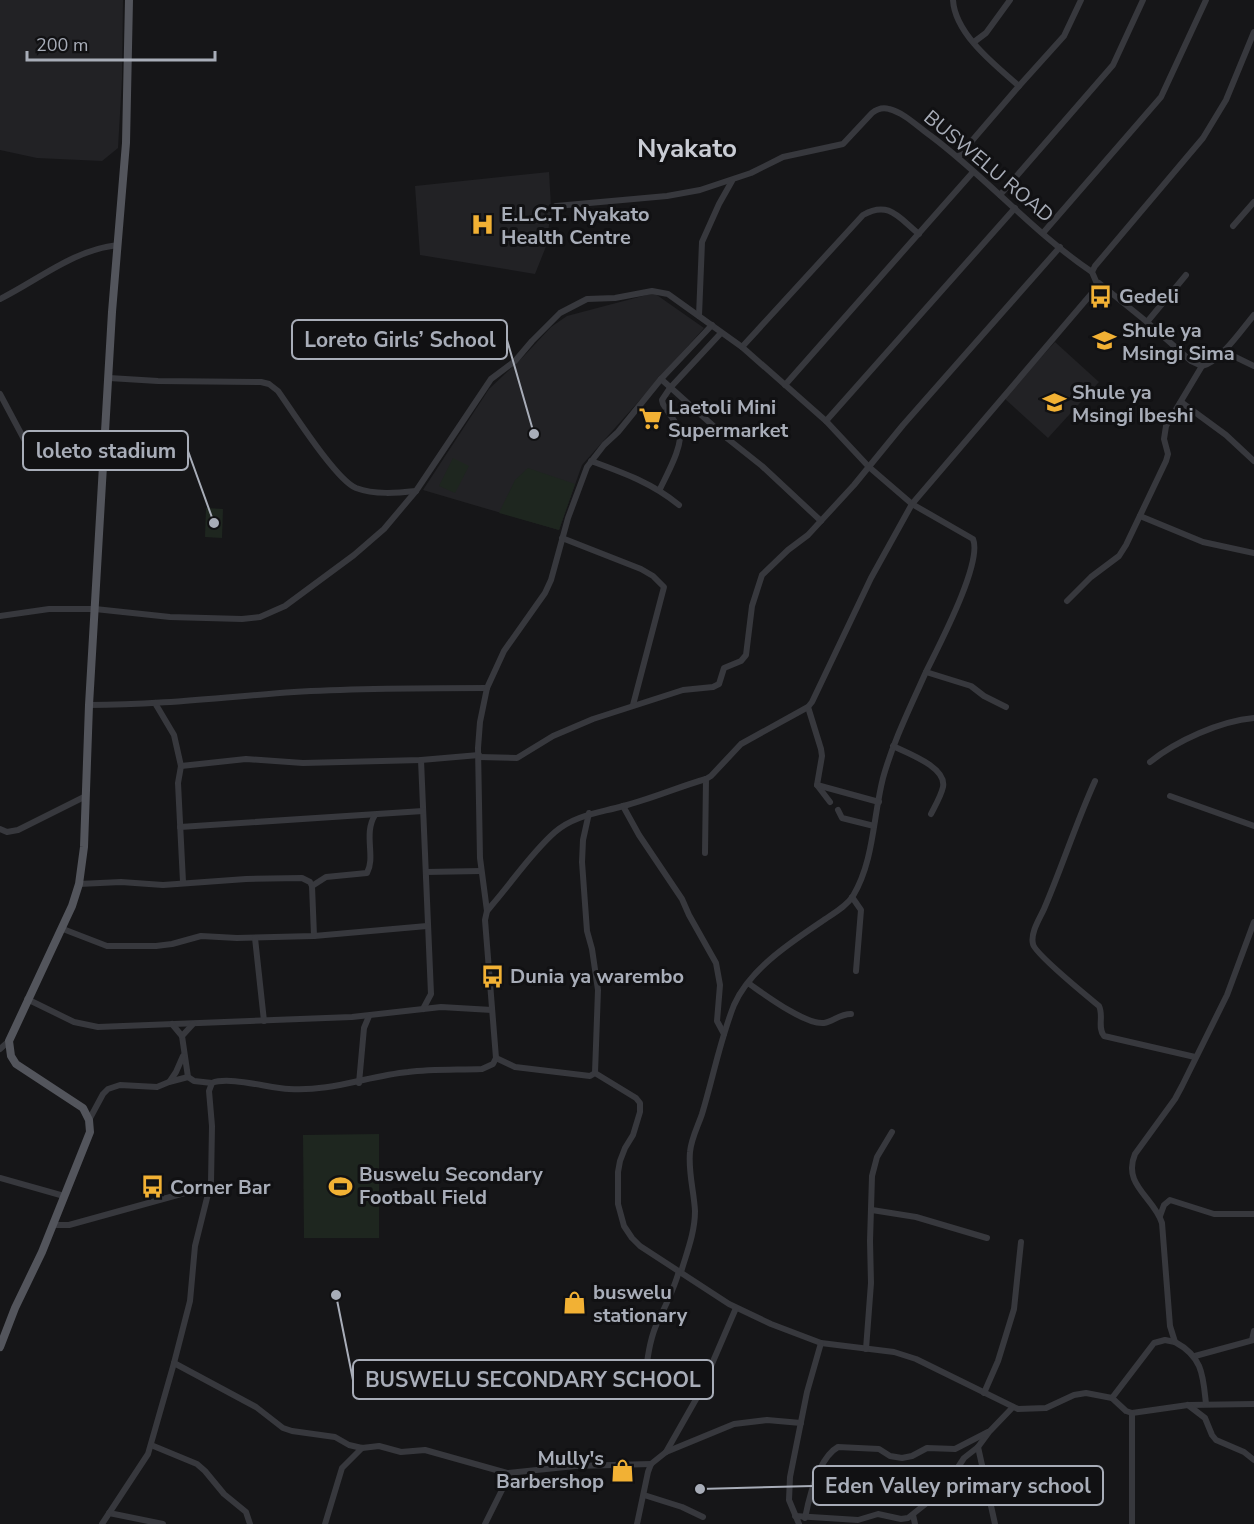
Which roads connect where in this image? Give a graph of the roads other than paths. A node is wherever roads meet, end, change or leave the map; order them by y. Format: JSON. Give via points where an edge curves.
{"nodes":[{"id":1,"x":129,"y":0,"type":"edge"},
{"id":2,"x":953,"y":0,"type":"edge"},
{"id":3,"x":1010,"y":0,"type":"edge"},
{"id":4,"x":1082,"y":0,"type":"edge"},
{"id":5,"x":1143,"y":0,"type":"edge"},
{"id":6,"x":1206,"y":0,"type":"edge"},
{"id":7,"x":1254,"y":32,"type":"edge"},
{"id":8,"x":974,"y":42,"type":"junction"},
{"id":9,"x":1019,"y":86,"type":"junction"},
{"id":10,"x":958,"y":157,"type":"junction"},
{"id":11,"x":973,"y":172,"type":"junction"},
{"id":12,"x":732,"y":180,"type":"junction"},
{"id":13,"x":1000,"y":195,"type":"junction"},
{"id":14,"x":1254,"y":202,"type":"edge"},
{"id":15,"x":556,"y":206,"type":"dead end"},
{"id":16,"x":1015,"y":208,"type":"junction"},
{"id":17,"x":1233,"y":226,"type":"dead end"},
{"id":18,"x":1043,"y":233,"type":"junction"},
{"id":19,"x":919,"y":234,"type":"junction"},
{"id":20,"x":118,"y":245,"type":"junction"},
{"id":21,"x":1060,"y":247,"type":"junction"},
{"id":22,"x":1092,"y":272,"type":"junction"},
{"id":23,"x":1186,"y":275,"type":"dead end"},
{"id":24,"x":1099,"y":284,"type":"junction"},
{"id":25,"x":0,"y":299,"type":"edge"},
{"id":26,"x":1254,"y":315,"type":"edge"},
{"id":27,"x":699,"y":316,"type":"junction"},
{"id":28,"x":1147,"y":322,"type":"junction"},
{"id":29,"x":712,"y":325,"type":"junction"},
{"id":30,"x":721,"y":333,"type":"junction"},
{"id":31,"x":742,"y":347,"type":"junction"},
{"id":32,"x":1223,"y":351,"type":"junction"},
{"id":33,"x":1202,"y":366,"type":"junction"},
{"id":34,"x":1254,"y":366,"type":"edge"},
{"id":35,"x":109,"y":378,"type":"junction"},
{"id":36,"x":661,"y":379,"type":"junction"},
{"id":37,"x":785,"y":385,"type":"junction"},
{"id":38,"x":670,"y":388,"type":"junction"},
{"id":39,"x":0,"y":394,"type":"edge"},
{"id":40,"x":1181,"y":402,"type":"junction"},
{"id":41,"x":826,"y":422,"type":"junction"},
{"id":42,"x":106,"y":447,"type":"junction"},
{"id":43,"x":591,"y":460,"type":"junction"},
{"id":44,"x":1254,"y":461,"type":"edge"},
{"id":45,"x":869,"y":467,"type":"junction"},
{"id":46,"x":660,"y":489,"type":"junction"},
{"id":47,"x":416,"y":491,"type":"junction"},
{"id":48,"x":912,"y":504,"type":"junction"},
{"id":49,"x":679,"y":505,"type":"dead end"},
{"id":50,"x":1140,"y":516,"type":"junction"},
{"id":51,"x":821,"y":521,"type":"junction"},
{"id":52,"x":562,"y":538,"type":"junction"},
{"id":53,"x":1254,"y":553,"type":"edge"},
{"id":54,"x":1067,"y":601,"type":"dead end"},
{"id":55,"x":95,"y":609,"type":"junction"},
{"id":56,"x":0,"y":616,"type":"edge"},
{"id":57,"x":926,"y":672,"type":"junction"},
{"id":58,"x":486,"y":688,"type":"junction"},
{"id":59,"x":155,"y":703,"type":"junction"},
{"id":60,"x":89,"y":705,"type":"junction"},
{"id":61,"x":633,"y":705,"type":"junction"},
{"id":62,"x":808,"y":707,"type":"junction"},
{"id":63,"x":1006,"y":707,"type":"dead end"},
{"id":64,"x":1254,"y":718,"type":"edge"},
{"id":65,"x":893,"y":746,"type":"junction"},
{"id":66,"x":479,"y":756,"type":"junction"},
{"id":67,"x":420,"y":760,"type":"junction"},
{"id":68,"x":1150,"y":762,"type":"dead end"},
{"id":69,"x":181,"y":766,"type":"junction"},
{"id":70,"x":706,"y":779,"type":"junction"},
{"id":71,"x":1095,"y":781,"type":"dead end"},
{"id":72,"x":817,"y":785,"type":"junction"},
{"id":73,"x":86,"y":796,"type":"junction"},
{"id":74,"x":1170,"y":796,"type":"dead end"},
{"id":75,"x":830,"y":802,"type":"dead end"},
{"id":76,"x":879,"y":802,"type":"junction"},
{"id":77,"x":623,"y":806,"type":"junction"},
{"id":78,"x":838,"y":810,"type":"dead end"},
{"id":79,"x":423,"y":811,"type":"junction"},
{"id":80,"x":589,"y":813,"type":"junction"},
{"id":81,"x":931,"y":814,"type":"dead end"},
{"id":82,"x":375,"y":815,"type":"junction"},
{"id":83,"x":874,"y":826,"type":"junction"},
{"id":84,"x":1254,"y":826,"type":"edge"},
{"id":85,"x":180,"y":827,"type":"junction"},
{"id":86,"x":0,"y":830,"type":"edge"},
{"id":87,"x":705,"y":853,"type":"dead end"},
{"id":88,"x":481,"y":871,"type":"junction"},
{"id":89,"x":426,"y":872,"type":"junction"},
{"id":90,"x":183,"y":882,"type":"junction"},
{"id":91,"x":79,"y":884,"type":"junction"},
{"id":92,"x":312,"y":886,"type":"junction"},
{"id":93,"x":852,"y":897,"type":"junction"},
{"id":94,"x":487,"y":911,"type":"junction"},
{"id":95,"x":1254,"y":922,"type":"edge"},
{"id":96,"x":428,"y":926,"type":"junction"},
{"id":97,"x":63,"y":929,"type":"junction"},
{"id":98,"x":314,"y":936,"type":"junction"},
{"id":99,"x":255,"y":938,"type":"junction"},
{"id":100,"x":856,"y":970,"type":"dead end"},
{"id":101,"x":748,"y":983,"type":"junction"},
{"id":102,"x":431,"y":993,"type":"junction"},
{"id":103,"x":27,"y":999,"type":"junction"},
{"id":104,"x":441,"y":1006,"type":"junction"},
{"id":105,"x":423,"y":1009,"type":"junction"},
{"id":106,"x":492,"y":1010,"type":"junction"},
{"id":107,"x":851,"y":1014,"type":"dead end"},
{"id":108,"x":369,"y":1016,"type":"junction"},
{"id":109,"x":264,"y":1021,"type":"junction"},
{"id":110,"x":172,"y":1024,"type":"junction"},
{"id":111,"x":193,"y":1024,"type":"junction"},
{"id":112,"x":724,"y":1034,"type":"junction"},
{"id":113,"x":182,"y":1036,"type":"junction"},
{"id":114,"x":9,"y":1041,"type":"junction"},
{"id":115,"x":0,"y":1048,"type":"edge"},
{"id":116,"x":183,"y":1055,"type":"junction"},
{"id":117,"x":1195,"y":1057,"type":"junction"},
{"id":118,"x":496,"y":1058,"type":"junction"},
{"id":119,"x":595,"y":1073,"type":"junction"},
{"id":120,"x":188,"y":1077,"type":"junction"},
{"id":121,"x":169,"y":1082,"type":"junction"},
{"id":122,"x":212,"y":1083,"type":"junction"},
{"id":123,"x":359,"y":1083,"type":"junction"},
{"id":124,"x":89,"y":1120,"type":"junction"},
{"id":125,"x":892,"y":1132,"type":"dead end"},
{"id":126,"x":0,"y":1178,"type":"edge"},
{"id":127,"x":210,"y":1186,"type":"junction"},
{"id":128,"x":64,"y":1196,"type":"junction"},
{"id":129,"x":872,"y":1210,"type":"junction"},
{"id":130,"x":1254,"y":1214,"type":"edge"},
{"id":131,"x":1160,"y":1216,"type":"junction"},
{"id":132,"x":53,"y":1225,"type":"junction"},
{"id":133,"x":987,"y":1238,"type":"dead end"},
{"id":134,"x":1022,"y":1242,"type":"dead end"},
{"id":135,"x":680,"y":1272,"type":"junction"},
{"id":136,"x":736,"y":1308,"type":"junction"},
{"id":137,"x":1254,"y":1331,"type":"edge"},
{"id":138,"x":1253,"y":1340,"type":"edge"},
{"id":139,"x":1175,"y":1342,"type":"junction"},
{"id":140,"x":822,"y":1344,"type":"junction"},
{"id":141,"x":0,"y":1347,"type":"edge"},
{"id":142,"x":866,"y":1348,"type":"junction"},
{"id":143,"x":1195,"y":1356,"type":"junction"},
{"id":144,"x":174,"y":1363,"type":"junction"},
{"id":145,"x":643,"y":1389,"type":"dead end"},
{"id":146,"x":984,"y":1393,"type":"junction"},
{"id":147,"x":1112,"y":1398,"type":"junction"},
{"id":148,"x":1206,"y":1404,"type":"junction"},
{"id":149,"x":1254,"y":1404,"type":"edge"},
{"id":150,"x":1188,"y":1405,"type":"junction"},
{"id":151,"x":1013,"y":1407,"type":"junction"},
{"id":152,"x":1132,"y":1413,"type":"junction"},
{"id":153,"x":801,"y":1423,"type":"junction"},
{"id":154,"x":989,"y":1432,"type":"junction"},
{"id":155,"x":151,"y":1445,"type":"junction"},
{"id":156,"x":978,"y":1447,"type":"junction"},
{"id":157,"x":362,"y":1448,"type":"junction"},
{"id":158,"x":666,"y":1452,"type":"junction"},
{"id":159,"x":1254,"y":1460,"type":"edge"},
{"id":160,"x":651,"y":1464,"type":"junction"},
{"id":161,"x":507,"y":1473,"type":"junction"},
{"id":162,"x":644,"y":1495,"type":"junction"},
{"id":163,"x":109,"y":1513,"type":"junction"},
{"id":164,"x":913,"y":1515,"type":"junction"},
{"id":165,"x":795,"y":1516,"type":"junction"},
{"id":166,"x":703,"y":1517,"type":"dead end"},
{"id":167,"x":805,"y":1518,"type":"junction"},
{"id":168,"x":868,"y":1521,"type":"edge"},
{"id":169,"x":860,"y":1522,"type":"edge"},
{"id":170,"x":102,"y":1524,"type":"edge"},
{"id":171,"x":163,"y":1524,"type":"edge"},
{"id":172,"x":250,"y":1524,"type":"edge"},
{"id":173,"x":325,"y":1524,"type":"edge"},
{"id":174,"x":484,"y":1524,"type":"edge"},
{"id":175,"x":637,"y":1524,"type":"edge"},
{"id":176,"x":799,"y":1524,"type":"edge"},
{"id":177,"x":915,"y":1524,"type":"edge"},
{"id":178,"x":995,"y":1524,"type":"edge"},
{"id":179,"x":1132,"y":1524,"type":"edge"}],
"edges":[{"from":1,"to":20,"type":"main road","via":[[126,143]]},
{"from":2,"to":8,"type":"street","via":[[958,19]]},
{"from":3,"to":8,"type":"street","via":[[986,33]]},
{"from":4,"to":9,"type":"street","via":[[1064,36]]},
{"from":5,"to":13,"type":"street","via":[[1113,65]]},
{"from":6,"to":18,"type":"street","via":[[1161,96]]},
{"from":7,"to":22,"type":"street","via":[[1226,100],[1203,138]]},
{"from":8,"to":9,"type":"street"},
{"from":9,"to":10,"type":"street"},
{"from":10,"to":11,"type":"street","name":"BUSWELU ROAD"},
{"from":10,"to":12,"type":"street","name":"BUSWELU ROAD","via":[[904,115],[885,108],[872,113],[843,144],[783,157]]},
{"from":11,"to":13,"type":"street","name":"BUSWELU ROAD"},
{"from":11,"to":19,"type":"street"},
{"from":12,"to":15,"type":"street","name":"BUSWELU ROAD","via":[[667,196]]},
{"from":12,"to":27,"type":"street","via":[[702,242]]},
{"from":13,"to":16,"type":"street","name":"BUSWELU ROAD"},
{"from":14,"to":17,"type":"street"},
{"from":16,"to":18,"type":"street","name":"BUSWELU ROAD"},
{"from":16,"to":41,"type":"street"},
{"from":18,"to":21,"type":"street","name":"BUSWELU ROAD"},
{"from":19,"to":31,"type":"street","via":[[887,209],[863,215]]},
{"from":19,"to":37,"type":"street"},
{"from":20,"to":25,"type":"street","via":[[75,256]]},
{"from":20,"to":35,"type":"main road"},
{"from":21,"to":22,"type":"street","name":"BUSWELU ROAD"},
{"from":21,"to":45,"type":"street"},
{"from":22,"to":24,"type":"street"},
{"from":23,"to":28,"type":"street"},
{"from":24,"to":28,"type":"street"},
{"from":24,"to":48,"type":"street"},
{"from":26,"to":32,"type":"street"},
{"from":27,"to":29,"type":"street"},
{"from":27,"to":47,"type":"street","via":[[668,294],[652,291],[587,299],[560,313],[515,361],[491,379]]},
{"from":28,"to":33,"type":"street"},
{"from":29,"to":30,"type":"street"},
{"from":29,"to":36,"type":"street"},
{"from":30,"to":31,"type":"street"},
{"from":30,"to":38,"type":"street"},
{"from":31,"to":37,"type":"street"},
{"from":32,"to":33,"type":"street","via":[[1210,364]]},
{"from":32,"to":34,"type":"street"},
{"from":33,"to":40,"type":"street"},
{"from":35,"to":42,"type":"main road"},
{"from":35,"to":47,"type":"street","via":[[269,384],[348,484],[371,492]]},
{"from":36,"to":38,"type":"street"},
{"from":36,"to":43,"type":"street"},
{"from":37,"to":41,"type":"street"},
{"from":38,"to":46,"type":"street","via":[[662,402],[681,436]]},
{"from":38,"to":51,"type":"street"},
{"from":39,"to":42,"type":"street","via":[[31,446],[68,442]]},
{"from":40,"to":44,"type":"street"},
{"from":40,"to":50,"type":"street","via":[[1164,433],[1166,461]]},
{"from":41,"to":45,"type":"street"},
{"from":42,"to":55,"type":"main road"},
{"from":43,"to":46,"type":"street"},
{"from":43,"to":52,"type":"street"},
{"from":45,"to":48,"type":"street"},
{"from":45,"to":51,"type":"street"},
{"from":46,"to":49,"type":"street"},
{"from":47,"to":55,"type":"street","via":[[384,529],[354,555],[285,606],[260,617],[221,620]]},
{"from":48,"to":57,"type":"street","via":[[975,543],[963,591]]},
{"from":48,"to":62,"type":"street"},
{"from":50,"to":53,"type":"street","via":[[1203,542]]},
{"from":50,"to":54,"type":"street","via":[[1119,556]]},
{"from":51,"to":61,"type":"street","via":[[762,575],[753,598],[746,656],[724,668],[719,684],[692,687]]},
{"from":52,"to":58,"type":"street","via":[[545,594],[504,651]]},
{"from":52,"to":61,"type":"street","via":[[641,569],[664,587]]},
{"from":55,"to":56,"type":"street","via":[[48,609]]},
{"from":55,"to":60,"type":"main road"},
{"from":57,"to":63,"type":"street","via":[[971,686]]},
{"from":57,"to":65,"type":"street"},
{"from":58,"to":59,"type":"street","via":[[295,692]]},
{"from":58,"to":66,"type":"street"},
{"from":59,"to":60,"type":"street"},
{"from":59,"to":69,"type":"street","via":[[174,735]]},
{"from":60,"to":73,"type":"main road"},
{"from":61,"to":66,"type":"street","via":[[553,736],[517,758]]},
{"from":62,"to":70,"type":"street","via":[[741,744]]},
{"from":62,"to":72,"type":"street","via":[[821,749]]},
{"from":64,"to":68,"type":"street","via":[[1184,741]]},
{"from":65,"to":76,"type":"street"},
{"from":65,"to":81,"type":"street","via":[[928,762],[942,781]]},
{"from":66,"to":67,"type":"street"},
{"from":66,"to":88,"type":"street"},
{"from":67,"to":69,"type":"street","via":[[303,763],[246,759]]},
{"from":67,"to":79,"type":"street"},
{"from":69,"to":85,"type":"street"},
{"from":70,"to":77,"type":"street"},
{"from":70,"to":87,"type":"street"},
{"from":71,"to":117,"type":"street","via":[[1033,944],[1054,968],[1099,1006],[1104,1036]]},
{"from":72,"to":75,"type":"street"},
{"from":72,"to":76,"type":"street"},
{"from":73,"to":86,"type":"street","via":[[18,830]]},
{"from":73,"to":91,"type":"main road"},
{"from":74,"to":84,"type":"street"},
{"from":76,"to":83,"type":"street"},
{"from":77,"to":80,"type":"street"},
{"from":77,"to":112,"type":"street","via":[[682,899],[716,963],[720,977],[717,1021]]},
{"from":78,"to":83,"type":"street","via":[[842,818]]},
{"from":79,"to":82,"type":"street"},
{"from":79,"to":89,"type":"street"},
{"from":80,"to":94,"type":"street","via":[[555,832]]},
{"from":80,"to":119,"type":"street","via":[[582,862],[587,931],[598,990]]},
{"from":82,"to":85,"type":"street"},
{"from":82,"to":92,"type":"street","via":[[368,830],[367,873],[326,877]]},
{"from":83,"to":93,"type":"street","via":[[865,869]]},
{"from":85,"to":90,"type":"street"},
{"from":88,"to":89,"type":"street"},
{"from":88,"to":94,"type":"street"},
{"from":89,"to":96,"type":"street"},
{"from":90,"to":91,"type":"street"},
{"from":90,"to":92,"type":"street","via":[[296,878],[307,880]]},
{"from":91,"to":97,"type":"main road"},
{"from":92,"to":98,"type":"street"},
{"from":93,"to":100,"type":"street","via":[[861,910]]},
{"from":93,"to":101,"type":"street","via":[[766,963]]},
{"from":94,"to":106,"type":"street","via":[[484,920]]},
{"from":95,"to":117,"type":"street","via":[[1227,995]]},
{"from":96,"to":98,"type":"street"},
{"from":96,"to":102,"type":"street"},
{"from":97,"to":99,"type":"street","via":[[107,946],[171,944],[201,936]]},
{"from":97,"to":103,"type":"main road"},
{"from":98,"to":99,"type":"street"},
{"from":99,"to":109,"type":"street"},
{"from":101,"to":107,"type":"street","via":[[785,1008],[817,1022]]},
{"from":101,"to":112,"type":"street","via":[[735,1003]]},
{"from":102,"to":104,"type":"street"},
{"from":102,"to":105,"type":"street"},
{"from":103,"to":110,"type":"street","via":[[83,1025]]},
{"from":103,"to":114,"type":"main road"},
{"from":104,"to":105,"type":"street"},
{"from":104,"to":106,"type":"street"},
{"from":105,"to":108,"type":"street"},
{"from":106,"to":118,"type":"street"},
{"from":108,"to":109,"type":"street"},
{"from":108,"to":123,"type":"street","via":[[364,1028]]},
{"from":109,"to":111,"type":"street"},
{"from":110,"to":111,"type":"street"},
{"from":110,"to":113,"type":"street"},
{"from":111,"to":113,"type":"street"},
{"from":112,"to":135,"type":"street","via":[[690,1149],[695,1212]]},
{"from":113,"to":116,"type":"street"},
{"from":114,"to":115,"type":"street"},
{"from":114,"to":124,"type":"main road","via":[[16,1064],[82,1108]]},
{"from":116,"to":120,"type":"street"},
{"from":116,"to":121,"type":"street"},
{"from":117,"to":131,"type":"street","via":[[1175,1099],[1131,1162],[1137,1186]]},
{"from":118,"to":119,"type":"street","via":[[514,1067],[590,1076]]},
{"from":118,"to":123,"type":"street","via":[[482,1069],[408,1072]]},
{"from":119,"to":135,"type":"street","via":[[640,1103],[633,1135],[618,1172],[618,1204],[624,1226],[640,1246]]},
{"from":120,"to":121,"type":"street"},
{"from":120,"to":122,"type":"street","via":[[194,1082]]},
{"from":121,"to":124,"type":"street","via":[[157,1088],[120,1085],[108,1089]]},
{"from":122,"to":123,"type":"street","via":[[225,1081],[291,1090]]},
{"from":122,"to":127,"type":"street"},
{"from":124,"to":128,"type":"main road","via":[[90,1132]]},
{"from":125,"to":129,"type":"street","via":[[877,1157],[872,1176]]},
{"from":126,"to":128,"type":"street"},
{"from":127,"to":132,"type":"street","via":[[69,1225]]},
{"from":127,"to":144,"type":"street","via":[[195,1246],[190,1301]]},
{"from":128,"to":132,"type":"main road"},
{"from":129,"to":133,"type":"street","via":[[926,1219]]},
{"from":129,"to":142,"type":"street"},
{"from":130,"to":131,"type":"street","via":[[1214,1214],[1170,1200]]},
{"from":131,"to":139,"type":"street","via":[[1170,1326]]},
{"from":132,"to":141,"type":"main road"},
{"from":134,"to":146,"type":"street","via":[[1014,1309]]},
{"from":135,"to":136,"type":"street"},
{"from":135,"to":145,"type":"street","via":[[651,1341]]},
{"from":136,"to":140,"type":"street"},
{"from":136,"to":158,"type":"street","via":[[699,1394]]},
{"from":137,"to":138,"type":"street"},
{"from":138,"to":143,"type":"street"},
{"from":139,"to":143,"type":"street"},
{"from":139,"to":147,"type":"street","via":[[1154,1343]]},
{"from":140,"to":142,"type":"street"},
{"from":140,"to":153,"type":"street"},
{"from":142,"to":146,"type":"street","via":[[916,1359]]},
{"from":143,"to":148,"type":"street"},
{"from":144,"to":155,"type":"street"},
{"from":144,"to":157,"type":"street","via":[[250,1403],[283,1428],[335,1437]]},
{"from":146,"to":151,"type":"street"},
{"from":147,"to":151,"type":"street","via":[[1086,1393],[1046,1408]]},
{"from":147,"to":152,"type":"street"},
{"from":148,"to":149,"type":"street"},
{"from":148,"to":150,"type":"street"},
{"from":150,"to":152,"type":"street"},
{"from":150,"to":159,"type":"street","via":[[1205,1418],[1216,1440]]},
{"from":151,"to":154,"type":"street"},
{"from":152,"to":179,"type":"street"},
{"from":153,"to":158,"type":"street","via":[[767,1420],[734,1424]]},
{"from":153,"to":165,"type":"street","via":[[788,1491]]},
{"from":154,"to":156,"type":"street"},
{"from":154,"to":167,"type":"street","via":[[955,1449],[927,1448],[902,1458],[879,1449],[837,1448],[815,1480]]},
{"from":155,"to":163,"type":"street"},
{"from":155,"to":172,"type":"street","via":[[205,1471],[246,1512]]},
{"from":156,"to":164,"type":"street"},
{"from":156,"to":178,"type":"street"},
{"from":157,"to":161,"type":"street","via":[[425,1450]]},
{"from":157,"to":173,"type":"street","via":[[342,1468]]},
{"from":158,"to":160,"type":"street"},
{"from":160,"to":161,"type":"street"},
{"from":160,"to":162,"type":"street"},
{"from":161,"to":174,"type":"street"},
{"from":162,"to":166,"type":"street"},
{"from":162,"to":175,"type":"street"},
{"from":163,"to":170,"type":"street"},
{"from":163,"to":171,"type":"street"},
{"from":164,"to":168,"type":"street","via":[[902,1519],[878,1514]]},
{"from":164,"to":177,"type":"street"},
{"from":165,"to":167,"type":"street"},
{"from":165,"to":176,"type":"street"},
{"from":167,"to":169,"type":"street"},
{"from":168,"to":169,"type":"street"}]}
